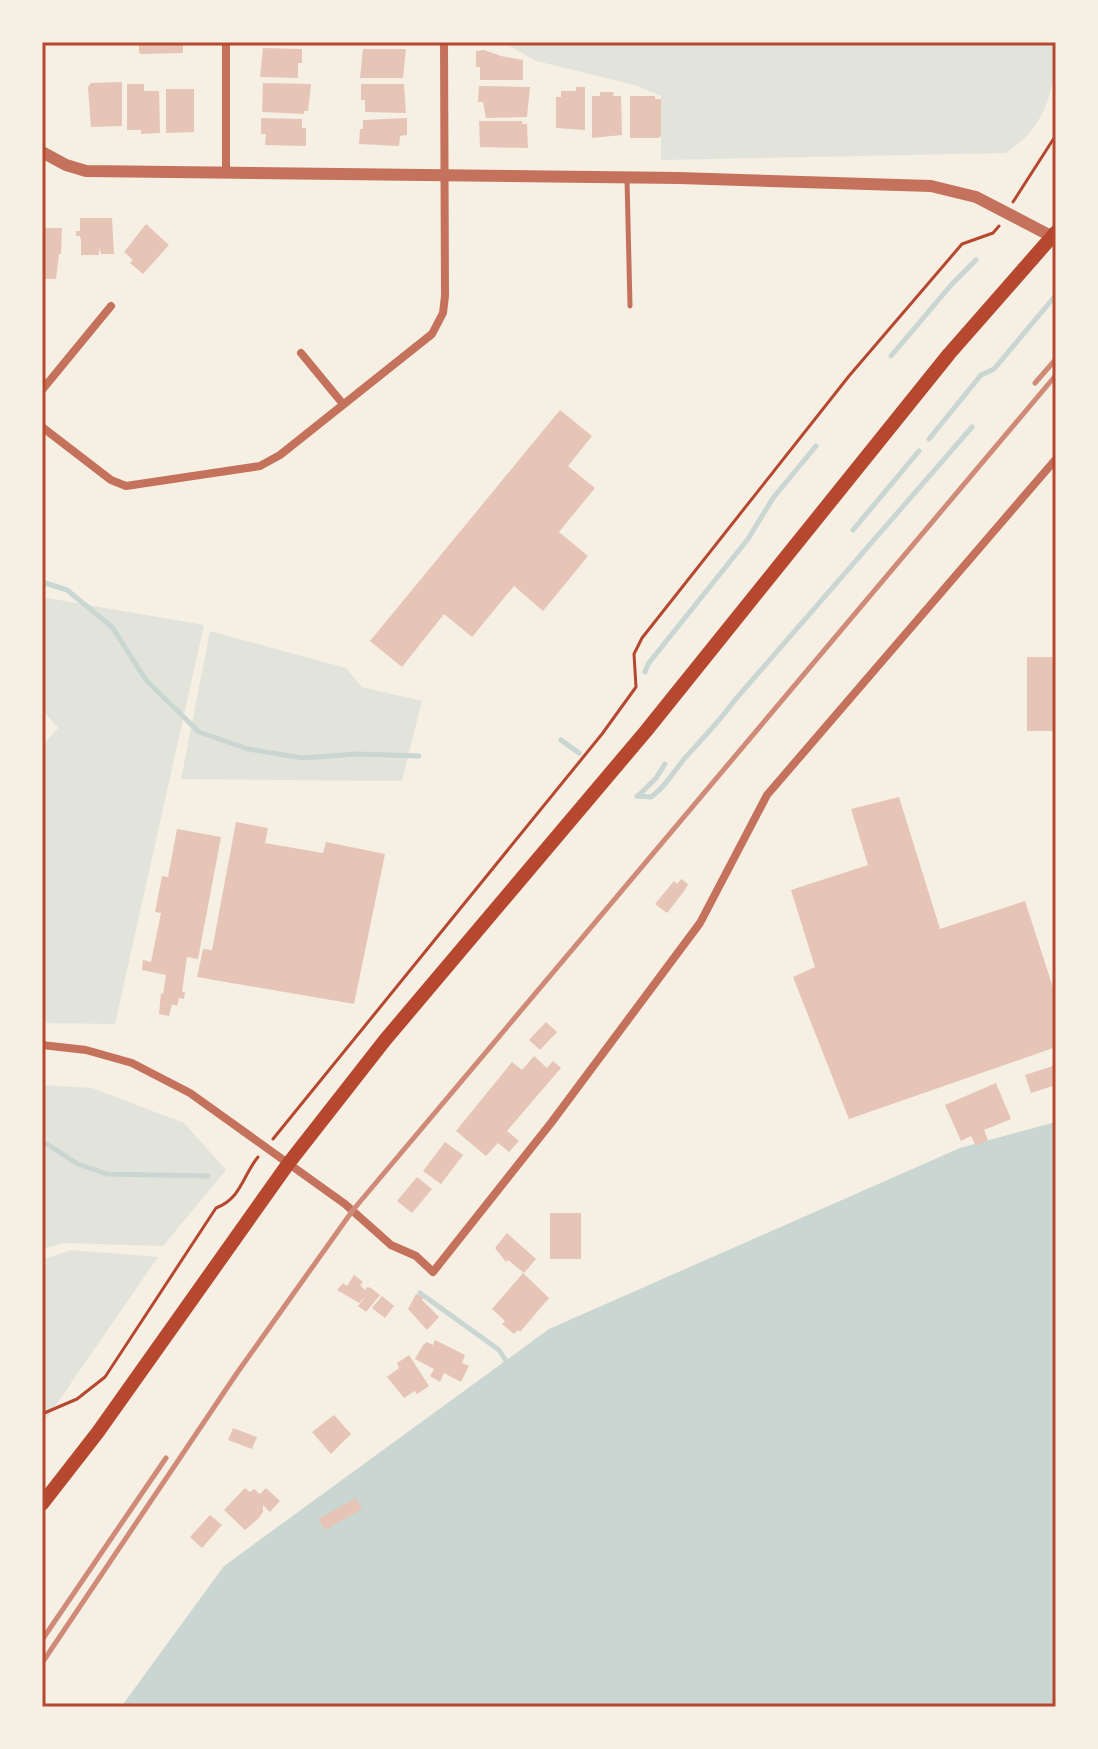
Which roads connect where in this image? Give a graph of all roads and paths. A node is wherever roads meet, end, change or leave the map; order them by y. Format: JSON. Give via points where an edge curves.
{"nodes":[{"id":1,"x":226,"y":42,"type":"edge"},
{"id":2,"x":444,"y":42,"type":"edge"},
{"id":3,"x":1056,"y":135,"type":"edge"},
{"id":4,"x":42,"y":152,"type":"edge"},
{"id":5,"x":226,"y":173,"type":"junction"},
{"id":6,"x":444,"y":175,"type":"junction"},
{"id":7,"x":627,"y":178,"type":"junction"},
{"id":8,"x":1022,"y":188,"type":"dead end"},
{"id":9,"x":1054,"y":231,"type":"edge"},
{"id":10,"x":995,"y":232,"type":"dead end"},
{"id":11,"x":111,"y":306,"type":"dead end"},
{"id":12,"x":630,"y":306,"type":"dead end"},
{"id":13,"x":301,"y":353,"type":"dead end"},
{"id":14,"x":42,"y":390,"type":"edge"},
{"id":15,"x":343,"y":404,"type":"junction"},
{"id":16,"x":42,"y":427,"type":"edge"},
{"id":17,"x":1056,"y":459,"type":"edge"},
{"id":18,"x":42,"y":1045,"type":"edge"},
{"id":19,"x":279,"y":1131,"type":"dead end"},
{"id":20,"x":288,"y":1164,"type":"junction"},
{"id":21,"x":249,"y":1168,"type":"dead end"},
{"id":22,"x":42,"y":1414,"type":"edge"},
{"id":23,"x":42,"y":1504,"type":"edge"}],
"edges":[{"from":1,"to":5,"type":"street"},
{"from":2,"to":6,"type":"street"},
{"from":3,"to":8,"type":"path"},
{"from":4,"to":5,"type":"street","via":[[86,171]]},
{"from":5,"to":6,"type":"street"},
{"from":6,"to":7,"type":"street"},
{"from":6,"to":15,"type":"street","via":[[445,296],[440,320],[425,340]]},
{"from":7,"to":9,"type":"street","via":[[931,186],[976,197]]},
{"from":7,"to":12,"type":"lane"},
{"from":9,"to":20,"type":"main road"},
{"from":10,"to":19,"type":"path","via":[[962,244],[849,376],[642,638],[634,654],[636,687],[602,734]]},
{"from":11,"to":14,"type":"street"},
{"from":13,"to":15,"type":"street"},
{"from":15,"to":16,"type":"street","via":[[266,463],[135,486],[117,484]]},
{"from":17,"to":20,"type":"street","via":[[767,795],[700,923],[433,1272]]},
{"from":18,"to":20,"type":"street","via":[[132,1063],[190,1093]]},
{"from":20,"to":23,"type":"main road"},
{"from":21,"to":22,"type":"path","via":[[238,1193],[216,1208],[105,1377],[90,1392]]}]}
